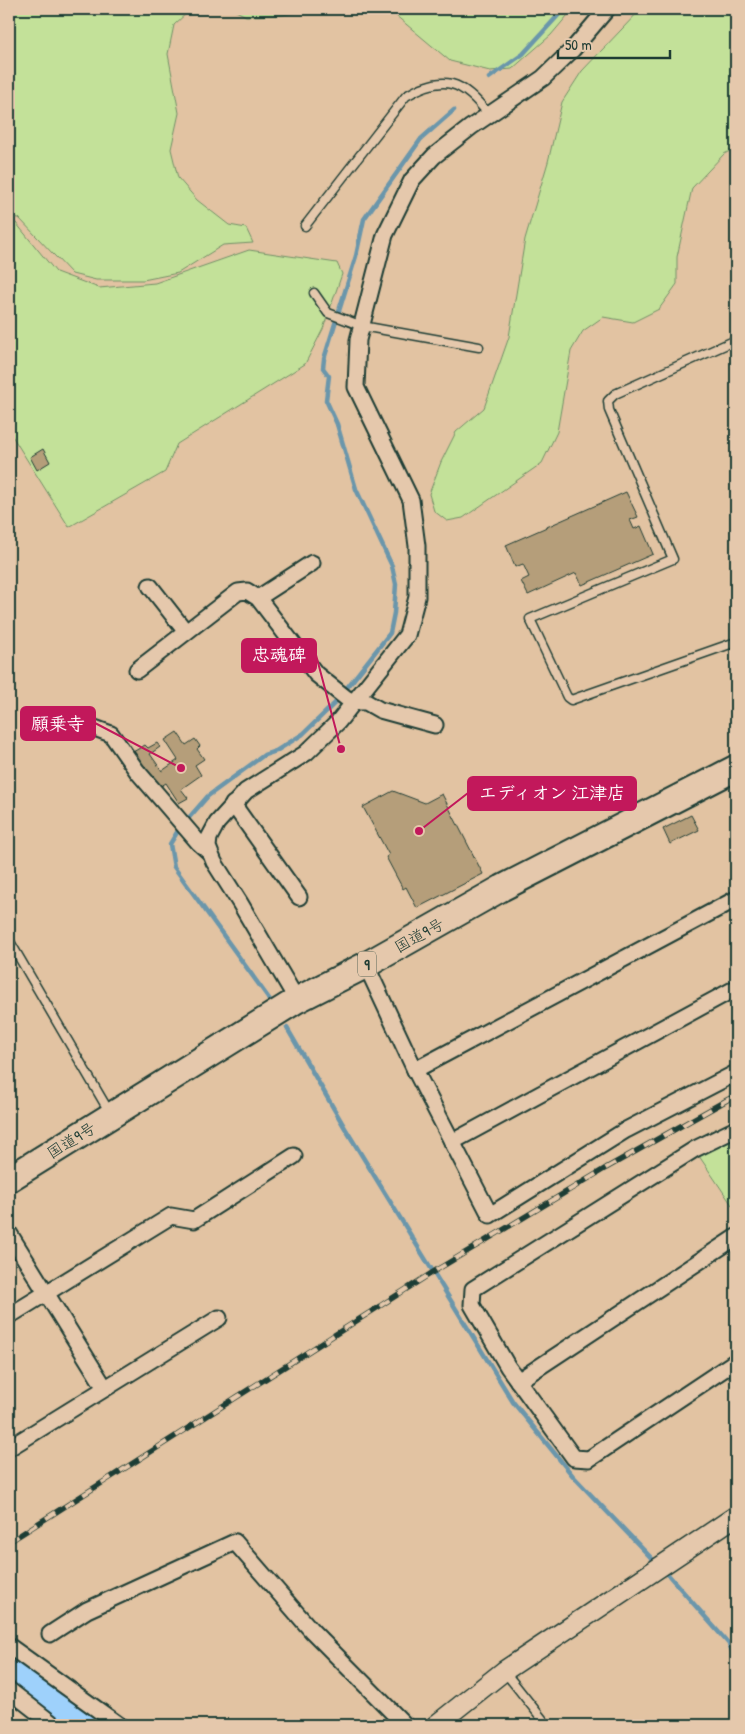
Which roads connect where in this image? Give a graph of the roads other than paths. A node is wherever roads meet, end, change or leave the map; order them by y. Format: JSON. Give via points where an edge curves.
{"nodes":[{"id":1,"x":607,"y":9,"type":"edge"},
{"id":2,"x":489,"y":115,"type":"junction"},
{"id":3,"x":305,"y":226,"type":"dead end"},
{"id":4,"x":314,"y":293,"type":"dead end"},
{"id":5,"x":356,"y":324,"type":"junction"},
{"id":6,"x":736,"y":340,"type":"edge"},
{"id":7,"x":478,"y":347,"type":"dead end"},
{"id":8,"x":312,"y":563,"type":"dead end"},
{"id":9,"x":150,"y":586,"type":"dead end"},
{"id":10,"x":258,"y":598,"type":"junction"},
{"id":11,"x":186,"y":632,"type":"junction"},
{"id":12,"x":736,"y":642,"type":"edge"},
{"id":13,"x":137,"y":670,"type":"dead end"},
{"id":14,"x":346,"y":698,"type":"junction"},
{"id":15,"x":81,"y":723,"type":"dead end"},
{"id":16,"x":435,"y":725,"type":"dead end"},
{"id":17,"x":736,"y":768,"type":"edge"},
{"id":18,"x":234,"y":804,"type":"junction"},
{"id":19,"x":209,"y":852,"type":"junction"},
{"id":20,"x":299,"y":897,"type":"dead end"},
{"id":21,"x":736,"y":899,"type":"edge"},
{"id":22,"x":9,"y":940,"type":"edge"},
{"id":23,"x":366,"y":965,"type":"junction"},
{"id":24,"x":736,"y":988,"type":"edge"},
{"id":25,"x":297,"y":1000,"type":"junction"},
{"id":26,"x":415,"y":1070,"type":"junction"},
{"id":27,"x":736,"y":1073,"type":"edge"},
{"id":28,"x":111,"y":1115,"type":"junction"},
{"id":29,"x":736,"y":1129,"type":"edge"},
{"id":30,"x":452,"y":1142,"type":"junction"},
{"id":31,"x":294,"y":1156,"type":"dead end"},
{"id":32,"x":9,"y":1179,"type":"edge"},
{"id":33,"x":9,"y":1233,"type":"edge"},
{"id":34,"x":736,"y":1237,"type":"edge"},
{"id":35,"x":46,"y":1294,"type":"junction"},
{"id":36,"x":9,"y":1316,"type":"edge"},
{"id":37,"x":219,"y":1318,"type":"dead end"},
{"id":38,"x":736,"y":1361,"type":"edge"},
{"id":39,"x":518,"y":1381,"type":"junction"},
{"id":40,"x":105,"y":1388,"type":"junction"},
{"id":41,"x":9,"y":1448,"type":"edge"},
{"id":42,"x":736,"y":1516,"type":"edge"},
{"id":43,"x":50,"y":1634,"type":"dead end"},
{"id":44,"x":9,"y":1646,"type":"edge"},
{"id":45,"x":504,"y":1671,"type":"junction"},
{"id":46,"x":9,"y":1690,"type":"edge"},
{"id":47,"x":54,"y":1725,"type":"edge"},
{"id":48,"x":119,"y":1725,"type":"edge"},
{"id":49,"x":405,"y":1725,"type":"edge"},
{"id":50,"x":436,"y":1725,"type":"edge"},
{"id":51,"x":547,"y":1725,"type":"edge"}],
"edges":[{"from":1,"to":2,"type":"street","via":[[543,78]]},
{"from":2,"to":3,"type":"lane","via":[[473,95],[452,83],[438,82],[406,96]]},
{"from":2,"to":5,"type":"street","via":[[434,156],[412,180],[385,235]]},
{"from":4,"to":5,"type":"lane","via":[[328,313]]},
{"from":5,"to":7,"type":"lane"},
{"from":5,"to":14,"type":"street","via":[[356,387],[411,500],[417,546],[417,597],[407,635]]},
{"from":6,"to":12,"type":"lane","via":[[615,394],[608,401],[673,559],[530,619],[571,700]]},
{"from":8,"to":10,"type":"street"},
{"from":9,"to":11,"type":"street"},
{"from":10,"to":11,"type":"street","via":[[248,591],[238,592]]},
{"from":10,"to":14,"type":"street","via":[[316,674]]},
{"from":11,"to":13,"type":"street"},
{"from":14,"to":16,"type":"street"},
{"from":14,"to":18,"type":"street","via":[[338,722],[306,753],[246,791]]},
{"from":15,"to":19,"type":"street","via":[[111,734],[138,772]]},
{"from":17,"to":23,"type":"highway","name":"国道9号","number":"9","via":[[502,888]]},
{"from":18,"to":19,"type":"street","via":[[210,834]]},
{"from":18,"to":20,"type":"street"},
{"from":19,"to":25,"type":"street"},
{"from":21,"to":26,"type":"street"},
{"from":22,"to":28,"type":"lane"},
{"from":23,"to":25,"type":"highway","name":"国道9号","number":"9"},
{"from":23,"to":26,"type":"street"},
{"from":24,"to":30,"type":"street"},
{"from":25,"to":28,"type":"highway","name":"国道9号","number":"9"},
{"from":26,"to":30,"type":"street"},
{"from":27,"to":30,"type":"street","via":[[626,1130],[490,1214]]},
{"from":28,"to":32,"type":"highway","name":"国道9号","number":"9"},
{"from":29,"to":39,"type":"street","via":[[695,1149],[473,1290],[472,1305]]},
{"from":31,"to":35,"type":"street","via":[[194,1220],[172,1216]]},
{"from":33,"to":35,"type":"street"},
{"from":34,"to":39,"type":"street"},
{"from":35,"to":36,"type":"street"},
{"from":35,"to":40,"type":"street"},
{"from":37,"to":40,"type":"street"},
{"from":38,"to":39,"type":"street","via":[[589,1459],[574,1458]]},
{"from":40,"to":41,"type":"street"},
{"from":42,"to":45,"type":"street"},
{"from":43,"to":49,"type":"street","via":[[87,1610],[235,1542],[312,1630]]},
{"from":44,"to":48,"type":"street"},
{"from":45,"to":50,"type":"street"},
{"from":45,"to":51,"type":"lane"},
{"from":46,"to":47,"type":"street"}]}
